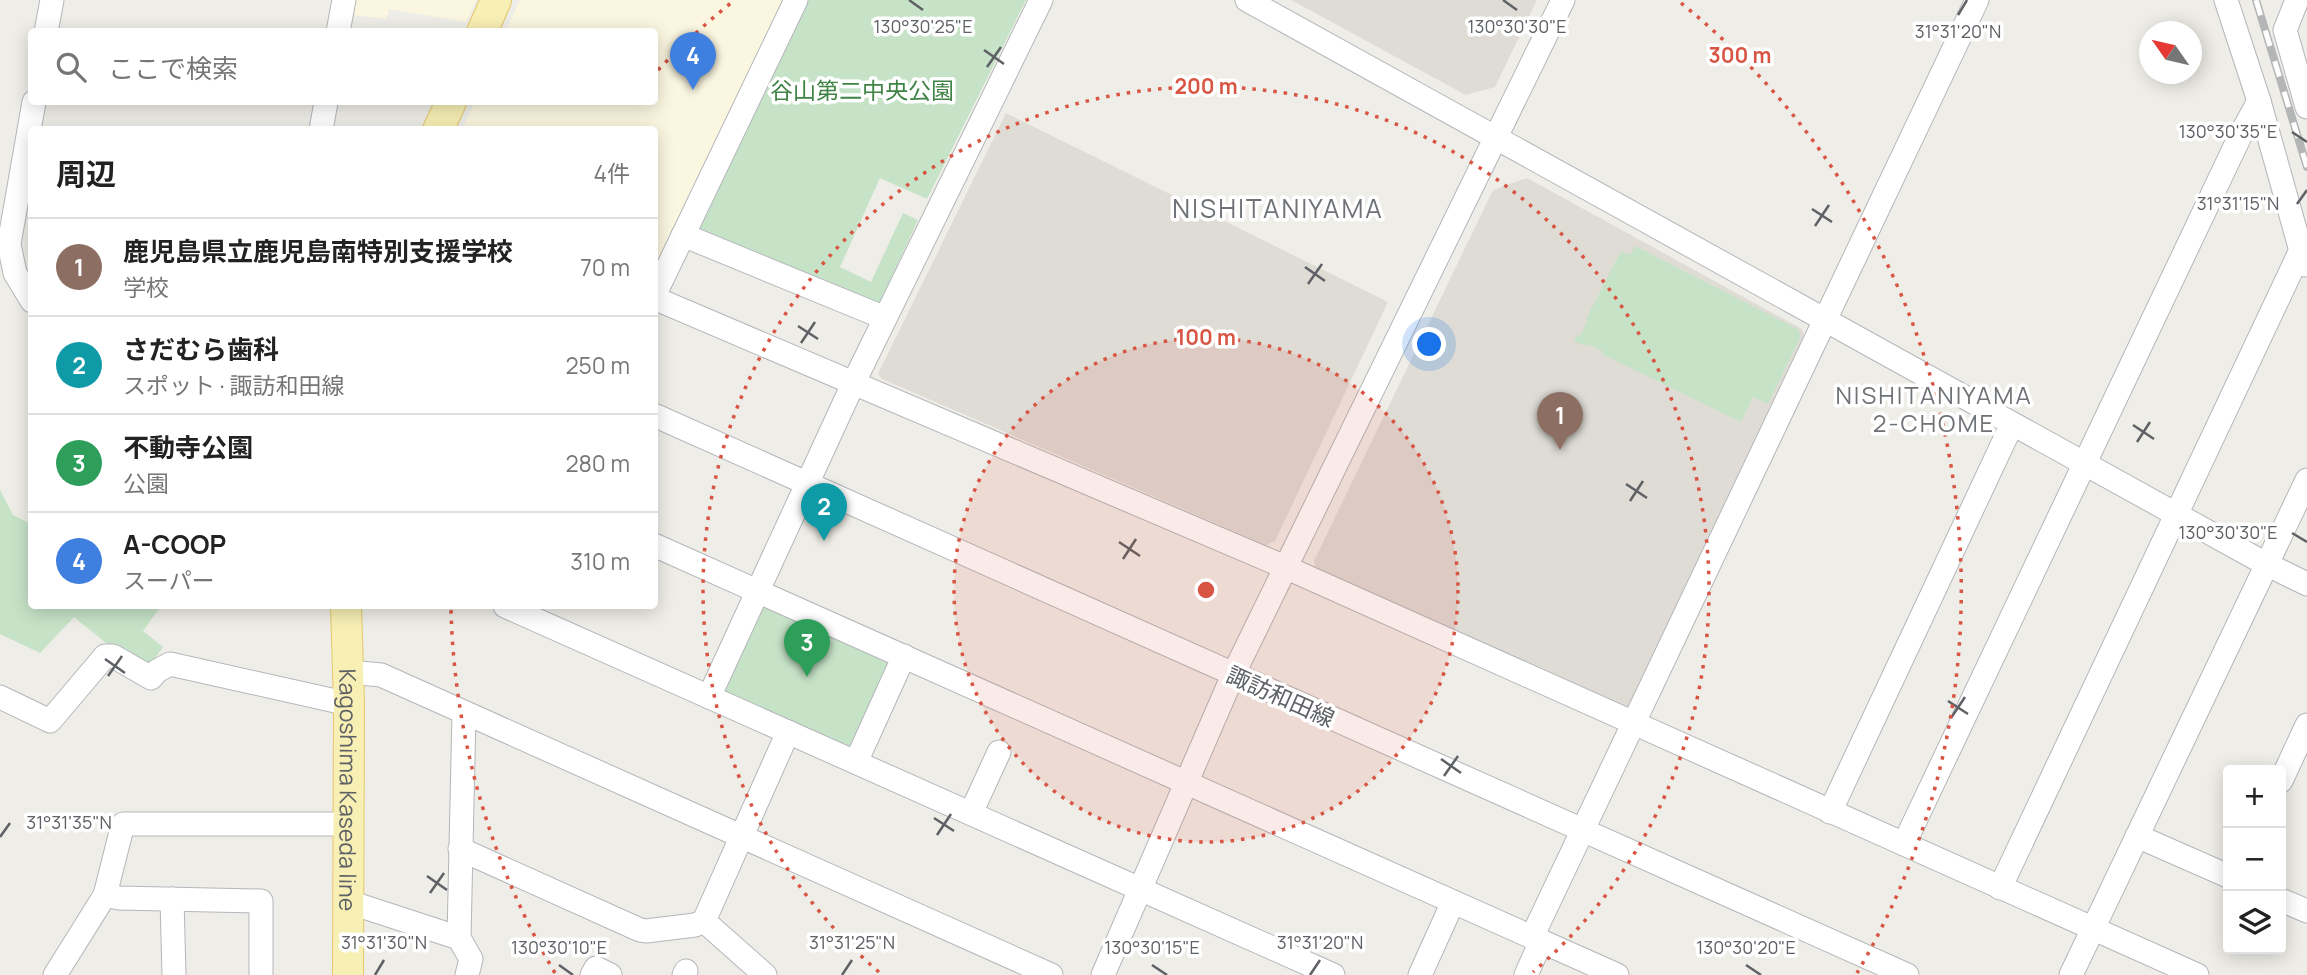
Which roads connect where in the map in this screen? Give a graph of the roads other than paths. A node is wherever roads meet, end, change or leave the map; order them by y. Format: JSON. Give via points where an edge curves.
{"nodes":[{"id":1,"x":52,"y":0,"type":"edge"},
{"id":2,"x":344,"y":0,"type":"edge"},
{"id":3,"x":496,"y":0,"type":"edge"},
{"id":4,"x":796,"y":0,"type":"edge"},
{"id":5,"x":1041,"y":0,"type":"edge"},
{"id":6,"x":1247,"y":0,"type":"edge"},
{"id":7,"x":1563,"y":0,"type":"edge"},
{"id":8,"x":1977,"y":0,"type":"edge"},
{"id":9,"x":2226,"y":0,"type":"edge"},
{"id":10,"x":2297,"y":0,"type":"edge"},
{"id":11,"x":47,"y":28,"type":"edge"},
{"id":12,"x":339,"y":28,"type":"edge"},
{"id":13,"x":484,"y":28,"type":"edge"},
{"id":14,"x":2259,"y":101,"type":"junction"},
{"id":15,"x":34,"y":105,"type":"edge"},
{"id":16,"x":325,"y":105,"type":"edge"},
{"id":17,"x":450,"y":105,"type":"edge"},
{"id":18,"x":2307,"y":107,"type":"edge"},
{"id":19,"x":31,"y":126,"type":"edge"},
{"id":20,"x":322,"y":126,"type":"edge"},
{"id":21,"x":440,"y":126,"type":"edge"},
{"id":22,"x":1496,"y":138,"type":"junction"},
{"id":23,"x":27,"y":167,"type":"edge"},
{"id":24,"x":683,"y":235,"type":"junction"},
{"id":25,"x":2304,"y":260,"type":"edge"},
{"id":26,"x":7,"y":270,"type":"edge"},
{"id":27,"x":658,"y":288,"type":"edge"},
{"id":28,"x":28,"y":296,"type":"edge"},
{"id":29,"x":658,"y":299,"type":"edge"},
{"id":30,"x":885,"y":318,"type":"junction"},
{"id":31,"x":1825,"y":320,"type":"junction"},
{"id":32,"x":854,"y":382,"type":"junction"},
{"id":33,"x":658,"y":417,"type":"edge"},
{"id":34,"x":2012,"y":424,"type":"junction"},
{"id":35,"x":2085,"y":464,"type":"junction"},
{"id":36,"x":2307,"y":480,"type":"edge"},
{"id":37,"x":806,"y":483,"type":"junction"},
{"id":38,"x":2176,"y":514,"type":"junction"},
{"id":39,"x":658,"y":547,"type":"edge"},
{"id":40,"x":2266,"y":564,"type":"junction"},
{"id":41,"x":1285,"y":567,"type":"junction"},
{"id":42,"x":2307,"y":584,"type":"edge"},
{"id":43,"x":757,"y":591,"type":"junction"},
{"id":44,"x":346,"y":609,"type":"edge"},
{"id":45,"x":512,"y":609,"type":"edge"},
{"id":46,"x":904,"y":656,"type":"junction"},
{"id":47,"x":349,"y":672,"type":"junction"},
{"id":48,"x":1233,"y":674,"type":"junction"},
{"id":49,"x":0,"y":697,"type":"edge"},
{"id":50,"x":709,"y":697,"type":"junction"},
{"id":51,"x":349,"y":704,"type":"junction"},
{"id":52,"x":464,"y":713,"type":"junction"},
{"id":53,"x":1633,"y":723,"type":"junction"},
{"id":54,"x":2307,"y":725,"type":"edge"},
{"id":55,"x":788,"y":732,"type":"junction"},
{"id":56,"x":999,"y":752,"type":"dead end"},
{"id":57,"x":856,"y":762,"type":"junction"},
{"id":58,"x":2286,"y":770,"type":"edge"},
{"id":59,"x":1186,"y":782,"type":"junction"},
{"id":60,"x":1830,"y":811,"type":"junction"},
{"id":61,"x":971,"y":813,"type":"junction"},
{"id":62,"x":349,"y":824,"type":"junction"},
{"id":63,"x":1583,"y":830,"type":"junction"},
{"id":64,"x":742,"y":836,"type":"junction"},
{"id":65,"x":2137,"y":836,"type":"junction"},
{"id":66,"x":1904,"y":845,"type":"junction"},
{"id":67,"x":460,"y":849,"type":"junction"},
{"id":68,"x":2223,"y":874,"type":"edge"},
{"id":69,"x":2000,"y":888,"type":"junction"},
{"id":70,"x":1140,"y":889,"type":"junction"},
{"id":71,"x":105,"y":895,"type":"junction"},
{"id":72,"x":172,"y":900,"type":"junction"},
{"id":73,"x":349,"y":901,"type":"junction"},
{"id":74,"x":1453,"y":902,"type":"junction"},
{"id":75,"x":2286,"y":902,"type":"edge"},
{"id":76,"x":2307,"y":911,"type":"edge"},
{"id":77,"x":704,"y":920,"type":"junction"},
{"id":78,"x":2093,"y":929,"type":"junction"},
{"id":79,"x":459,"y":938,"type":"junction"},
{"id":80,"x":1537,"y":939,"type":"junction"},
{"id":81,"x":55,"y":975,"type":"edge"},
{"id":82,"x":174,"y":975,"type":"edge"},
{"id":83,"x":261,"y":975,"type":"edge"},
{"id":84,"x":348,"y":975,"type":"edge"},
{"id":85,"x":467,"y":975,"type":"edge"},
{"id":86,"x":592,"y":975,"type":"edge"},
{"id":87,"x":610,"y":975,"type":"edge"},
{"id":88,"x":765,"y":975,"type":"edge"},
{"id":89,"x":1051,"y":975,"type":"edge"},
{"id":90,"x":1102,"y":975,"type":"edge"},
{"id":91,"x":1333,"y":975,"type":"edge"},
{"id":92,"x":1420,"y":975,"type":"edge"},
{"id":93,"x":1526,"y":975,"type":"edge"},
{"id":94,"x":1617,"y":975,"type":"edge"},
{"id":95,"x":1908,"y":975,"type":"edge"},
{"id":96,"x":2071,"y":975,"type":"edge"},
{"id":97,"x":2197,"y":975,"type":"edge"}],
"edges":[{"from":1,"to":11,"type":"street"},
{"from":2,"to":12,"type":"street"},
{"from":3,"to":13,"type":"main road"},
{"from":4,"to":24,"type":"street"},
{"from":5,"to":30,"type":"street"},
{"from":6,"to":22,"type":"street"},
{"from":7,"to":22,"type":"street"},
{"from":8,"to":31,"type":"street"},
{"from":9,"to":14,"type":"street"},
{"from":10,"to":18,"type":"street","via":[[2285,30]]},
{"from":14,"to":25,"type":"street"},
{"from":14,"to":35,"type":"street"},
{"from":15,"to":19,"type":"street"},
{"from":16,"to":20,"type":"street"},
{"from":17,"to":21,"type":"main road"},
{"from":22,"to":31,"type":"street"},
{"from":22,"to":41,"type":"street"},
{"from":23,"to":26,"type":"street"},
{"from":24,"to":27,"type":"street"},
{"from":24,"to":30,"type":"street"},
{"from":25,"to":38,"type":"street"},
{"from":26,"to":28,"type":"street"},
{"from":29,"to":32,"type":"street"},
{"from":30,"to":32,"type":"street"},
{"from":31,"to":34,"type":"street"},
{"from":31,"to":53,"type":"street"},
{"from":32,"to":37,"type":"street"},
{"from":32,"to":41,"type":"street"},
{"from":33,"to":37,"type":"street","name":"諏訪和田線"},
{"from":34,"to":35,"type":"street"},
{"from":34,"to":60,"type":"street"},
{"from":35,"to":38,"type":"street"},
{"from":35,"to":66,"type":"street"},
{"from":36,"to":40,"type":"street"},
{"from":37,"to":43,"type":"street"},
{"from":37,"to":48,"type":"street","name":"諏訪和田線"},
{"from":38,"to":40,"type":"street"},
{"from":38,"to":69,"type":"street"},
{"from":39,"to":43,"type":"street"},
{"from":40,"to":42,"type":"street"},
{"from":40,"to":65,"type":"street"},
{"from":41,"to":48,"type":"street"},
{"from":41,"to":53,"type":"street"},
{"from":43,"to":46,"type":"street"},
{"from":43,"to":50,"type":"street"},
{"from":44,"to":47,"type":"main road","name":"Kagoshima Kaseda line"},
{"from":45,"to":50,"type":"street"},
{"from":46,"to":57,"type":"street"},
{"from":46,"to":59,"type":"street"},
{"from":47,"to":51,"type":"main road","name":"Kagoshima Kaseda line"},
{"from":47,"to":52,"type":"street","via":[[381,674]]},
{"from":48,"to":59,"type":"street"},
{"from":48,"to":63,"type":"street","name":"諏訪和田線"},
{"from":49,"to":51,"type":"street","via":[[50,721],[105,656],[113,656],[151,678],[170,664]]},
{"from":50,"to":55,"type":"street"},
{"from":51,"to":62,"type":"main road","name":"Kagoshima Kaseda line"},
{"from":52,"to":64,"type":"street"},
{"from":52,"to":67,"type":"street"},
{"from":53,"to":60,"type":"street"},
{"from":53,"to":63,"type":"street"},
{"from":54,"to":58,"type":"street"},
{"from":55,"to":57,"type":"street"},
{"from":55,"to":64,"type":"street"},
{"from":56,"to":61,"type":"street"},
{"from":57,"to":61,"type":"street"},
{"from":59,"to":70,"type":"street"},
{"from":59,"to":74,"type":"street"},
{"from":60,"to":66,"type":"street"},
{"from":61,"to":70,"type":"street"},
{"from":62,"to":71,"type":"street","via":[[123,824]]},
{"from":62,"to":73,"type":"main road","name":"Kagoshima Kaseda line"},
{"from":63,"to":80,"type":"street"},
{"from":63,"to":95,"type":"street","name":"諏訪和田線"},
{"from":64,"to":77,"type":"street"},
{"from":64,"to":89,"type":"street"},
{"from":65,"to":68,"type":"street"},
{"from":65,"to":78,"type":"street"},
{"from":66,"to":69,"type":"street"},
{"from":67,"to":77,"type":"street","via":[[640,930],[695,925]]},
{"from":67,"to":79,"type":"street"},
{"from":69,"to":78,"type":"street"},
{"from":70,"to":90,"type":"street"},
{"from":70,"to":91,"type":"street"},
{"from":71,"to":72,"type":"street"},
{"from":71,"to":81,"type":"street"},
{"from":72,"to":82,"type":"street"},
{"from":72,"to":83,"type":"street","via":[[261,901]]},
{"from":73,"to":79,"type":"street"},
{"from":73,"to":84,"type":"main road","name":"Kagoshima Kaseda line"},
{"from":74,"to":80,"type":"street"},
{"from":74,"to":92,"type":"street"},
{"from":75,"to":76,"type":"street"},
{"from":77,"to":88,"type":"street"},
{"from":78,"to":96,"type":"street"},
{"from":78,"to":97,"type":"street"},
{"from":79,"to":85,"type":"street","via":[[471,958]]},
{"from":80,"to":93,"type":"street"},
{"from":80,"to":94,"type":"street"},
{"from":86,"to":87,"type":"street","via":[[596,968]]}]}
